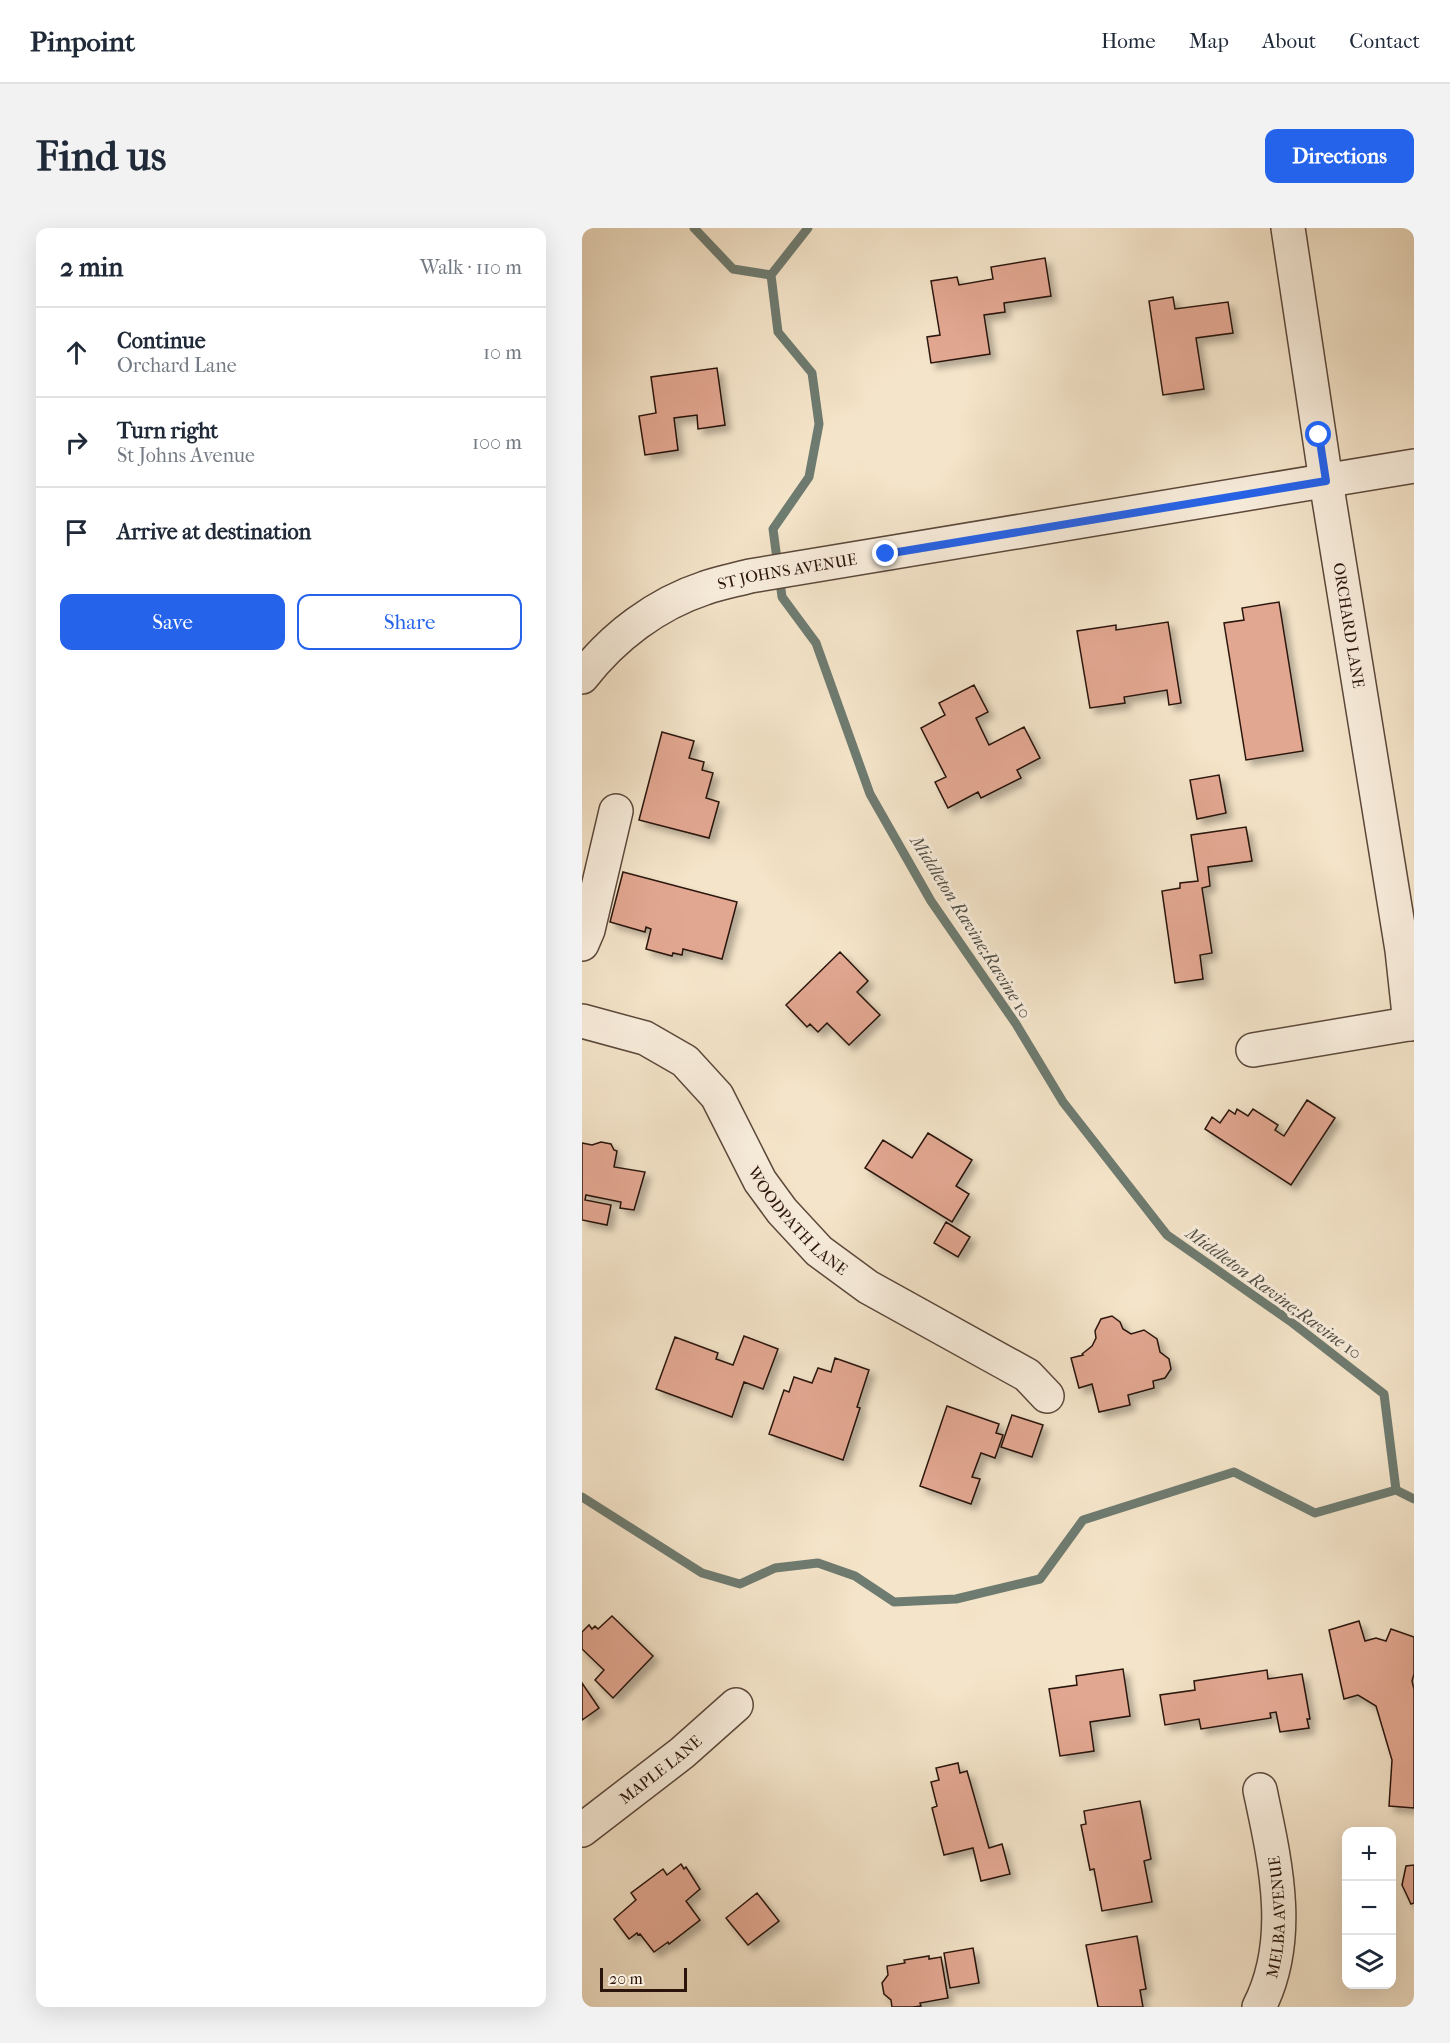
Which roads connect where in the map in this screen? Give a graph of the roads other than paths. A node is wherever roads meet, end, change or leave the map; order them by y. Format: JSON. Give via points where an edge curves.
{"nodes":[{"id":1,"x":1288,"y":228,"type":"edge"},
{"id":2,"x":1414,"y":466,"type":"edge"},
{"id":3,"x":1326,"y":481,"type":"junction"},
{"id":4,"x":586,"y":664,"type":"edge"},
{"id":5,"x":616,"y":811,"type":"dead end"},
{"id":6,"x":582,"y":944,"type":"edge"},
{"id":7,"x":582,"y":1021,"type":"edge"},
{"id":8,"x":1412,"y":1024,"type":"edge"},
{"id":9,"x":1254,"y":1050,"type":"dead end"},
{"id":10,"x":1047,"y":1396,"type":"dead end"},
{"id":11,"x":736,"y":1705,"type":"dead end"},
{"id":12,"x":1260,"y":1790,"type":"dead end"},
{"id":13,"x":582,"y":1830,"type":"edge"},
{"id":14,"x":1259,"y":2007,"type":"edge"}],
"edges":[{"from":1,"to":3,"type":"street","name":"ORCHARD LANE"},
{"from":2,"to":3,"type":"street","name":"ST JOHNS AVENUE"},
{"from":3,"to":4,"type":"street","name":"ST JOHNS AVENUE","via":[[750,576],[704,588],[663,607]]},
{"from":3,"to":8,"type":"street","name":"ORCHARD LANE"},
{"from":5,"to":6,"type":"street"},
{"from":7,"to":10,"type":"street","name":"WOODPATH LANE","via":[[645,1038],[685,1060],[717,1096],[760,1181],[819,1251],[867,1287],[1027,1375]]},
{"from":8,"to":9,"type":"street"},
{"from":11,"to":13,"type":"street","name":"MAPLE LANE","via":[[682,1753]]},
{"from":12,"to":14,"type":"street","name":"MELBA AVENUE","via":[[1279,1898],[1277,1955]]}]}
